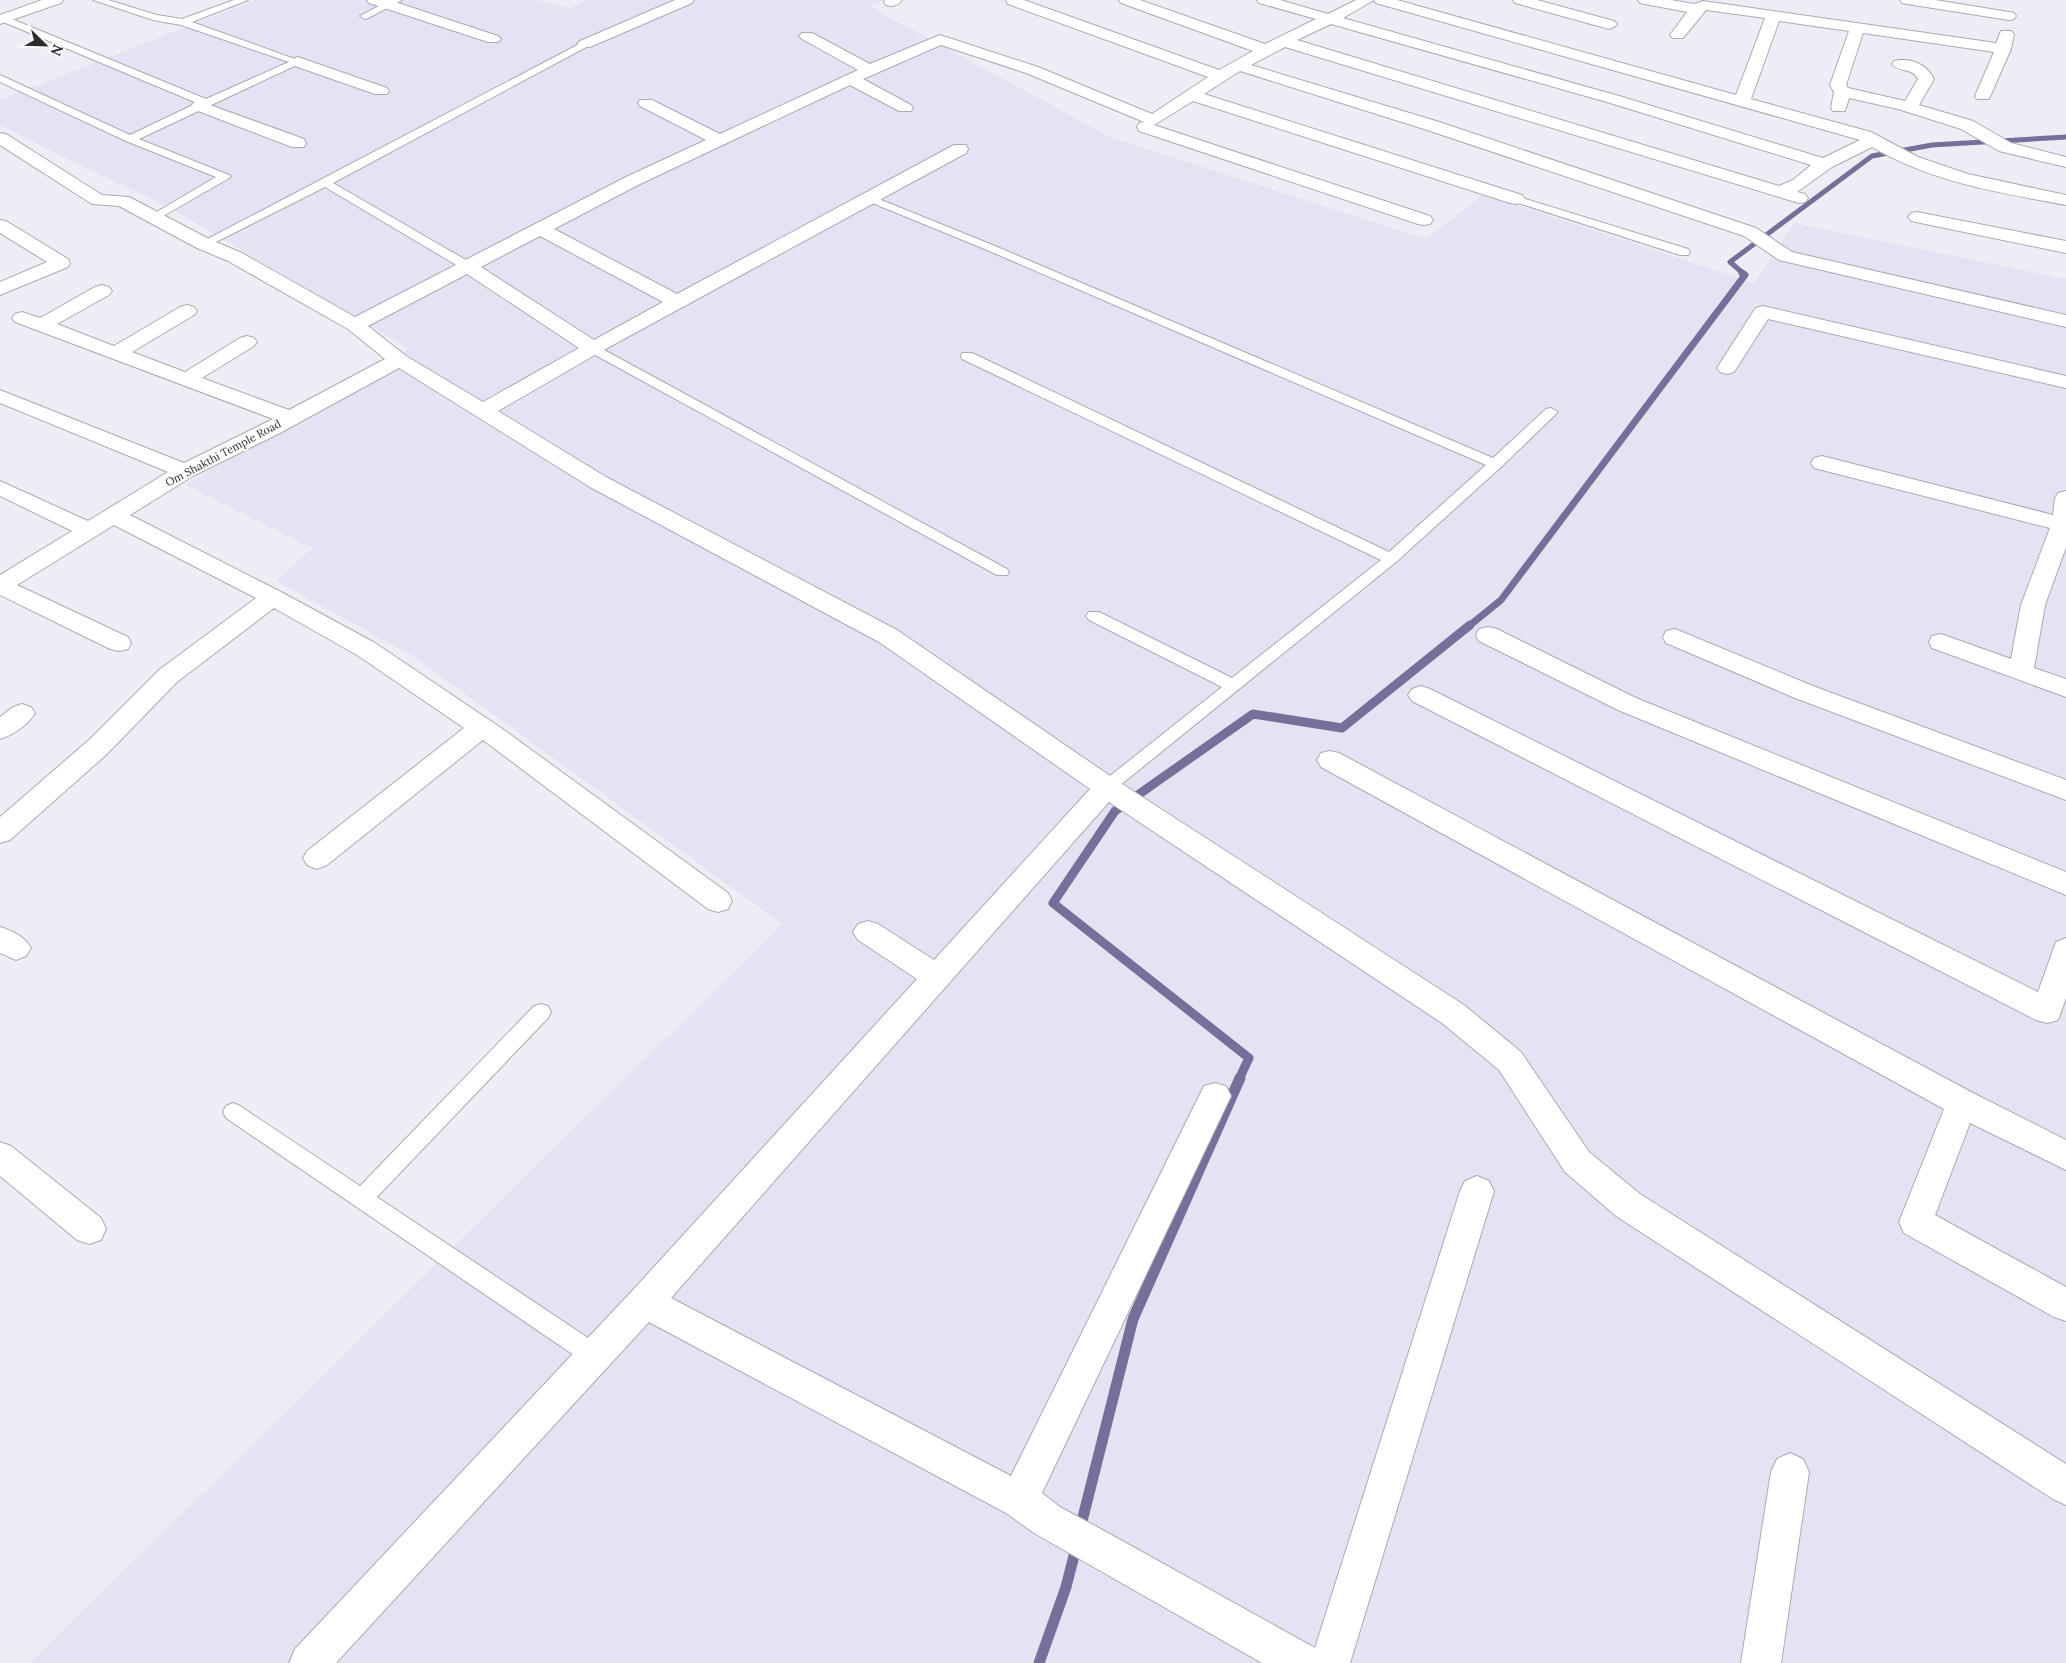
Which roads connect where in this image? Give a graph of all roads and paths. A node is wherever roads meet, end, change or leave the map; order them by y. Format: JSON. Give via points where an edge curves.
{"nodes":[{"id":1,"x":56,"y":0,"type":"edge"},
{"id":2,"x":98,"y":0,"type":"edge"},
{"id":3,"x":243,"y":0,"type":"edge"},
{"id":4,"x":687,"y":0,"type":"edge"},
{"id":5,"x":1126,"y":0,"type":"edge"},
{"id":6,"x":1264,"y":0,"type":"edge"},
{"id":7,"x":1367,"y":0,"type":"edge"},
{"id":8,"x":1381,"y":0,"type":"edge"},
{"id":9,"x":1520,"y":0,"type":"edge"},
{"id":10,"x":1645,"y":0,"type":"edge"},
{"id":11,"x":1907,"y":0,"type":"edge"},
{"id":12,"x":2011,"y":0,"type":"edge"},
{"id":13,"x":1013,"y":1,"type":"edge"},
{"id":14,"x":386,"y":2,"type":"edge"},
{"id":15,"x":1696,"y":9,"type":"junction"},
{"id":16,"x":365,"y":16,"type":"dead end"},
{"id":17,"x":1773,"y":16,"type":"junction"},
{"id":18,"x":2009,"y":16,"type":"junction"},
{"id":19,"x":2,"y":19,"type":"edge"},
{"id":20,"x":1329,"y":19,"type":"junction"},
{"id":21,"x":183,"y":22,"type":"junction"},
{"id":22,"x":1609,"y":24,"type":"dead end"},
{"id":23,"x":1858,"y":29,"type":"junction"},
{"id":24,"x":1678,"y":35,"type":"dead end"},
{"id":25,"x":807,"y":36,"type":"dead end"},
{"id":26,"x":492,"y":39,"type":"dead end"},
{"id":27,"x":1283,"y":41,"type":"junction"},
{"id":28,"x":585,"y":44,"type":"joint"},
{"id":29,"x":1266,"y":50,"type":"junction"},
{"id":30,"x":2003,"y":50,"type":"junction"},
{"id":31,"x":298,"y":62,"type":"junction"},
{"id":32,"x":1900,"y":64,"type":"dead end"},
{"id":33,"x":1238,"y":66,"type":"junction"},
{"id":34,"x":871,"y":71,"type":"junction"},
{"id":35,"x":1220,"y":76,"type":"junction"},
{"id":36,"x":0,"y":78,"type":"edge"},
{"id":37,"x":852,"y":80,"type":"junction"},
{"id":38,"x":381,"y":91,"type":"dead end"},
{"id":39,"x":1842,"y":92,"type":"junction"},
{"id":40,"x":1190,"y":95,"type":"junction"},
{"id":41,"x":1983,"y":96,"type":"dead end"},
{"id":42,"x":1742,"y":101,"type":"junction"},
{"id":43,"x":646,"y":103,"type":"dead end"},
{"id":44,"x":203,"y":104,"type":"junction"},
{"id":45,"x":1910,"y":107,"type":"junction"},
{"id":46,"x":906,"y":108,"type":"dead end"},
{"id":47,"x":1149,"y":123,"type":"junction"},
{"id":48,"x":1835,"y":128,"type":"junction"},
{"id":49,"x":0,"y":138,"type":"edge"},
{"id":50,"x":130,"y":139,"type":"junction"},
{"id":51,"x":1131,"y":139,"type":"dead end"},
{"id":52,"x":721,"y":141,"type":"junction"},
{"id":53,"x":298,"y":143,"type":"dead end"},
{"id":54,"x":1886,"y":148,"type":"junction"},
{"id":55,"x":960,"y":149,"type":"dead end"},
{"id":56,"x":2066,"y":162,"type":"edge"},
{"id":57,"x":1825,"y":164,"type":"junction"},
{"id":58,"x":325,"y":183,"type":"junction"},
{"id":59,"x":1780,"y":192,"type":"junction"},
{"id":60,"x":869,"y":198,"type":"junction"},
{"id":61,"x":1799,"y":198,"type":"dead end"},
{"id":62,"x":1516,"y":199,"type":"joint"},
{"id":63,"x":2066,"y":200,"type":"edge"},
{"id":64,"x":154,"y":217,"type":"junction"},
{"id":65,"x":1917,"y":217,"type":"dead end"},
{"id":66,"x":1424,"y":220,"type":"dead end"},
{"id":67,"x":540,"y":229,"type":"junction"},
{"id":68,"x":4,"y":231,"type":"edge"},
{"id":69,"x":204,"y":244,"type":"junction"},
{"id":70,"x":2066,"y":248,"type":"edge"},
{"id":71,"x":1684,"y":252,"type":"dead end"},
{"id":72,"x":466,"y":266,"type":"junction"},
{"id":73,"x":0,"y":289,"type":"edge"},
{"id":74,"x":102,"y":291,"type":"dead end"},
{"id":75,"x":678,"y":302,"type":"junction"},
{"id":76,"x":187,"y":311,"type":"dead end"},
{"id":77,"x":22,"y":318,"type":"dead end"},
{"id":78,"x":2066,"y":322,"type":"edge"},
{"id":79,"x":41,"y":325,"type":"junction"},
{"id":80,"x":354,"y":325,"type":"junction"},
{"id":81,"x":247,"y":342,"type":"dead end"},
{"id":82,"x":593,"y":348,"type":"junction"},
{"id":83,"x":116,"y":353,"type":"junction"},
{"id":84,"x":967,"y":356,"type":"dead end"},
{"id":85,"x":400,"y":360,"type":"junction"},
{"id":86,"x":1727,"y":368,"type":"dead end"},
{"id":87,"x":187,"y":379,"type":"junction"},
{"id":88,"x":2066,"y":382,"type":"edge"},
{"id":89,"x":0,"y":396,"type":"edge"},
{"id":90,"x":483,"y":411,"type":"junction"},
{"id":91,"x":1551,"y":412,"type":"dead end"},
{"id":92,"x":290,"y":418,"type":"junction"},
{"id":93,"x":1822,"y":463,"type":"dead end"},
{"id":94,"x":1496,"y":464,"type":"junction"},
{"id":95,"x":185,"y":471,"type":"junction"},
{"id":96,"x":0,"y":488,"type":"edge"},
{"id":97,"x":2066,"y":498,"type":"edge"},
{"id":98,"x":112,"y":515,"type":"junction"},
{"id":99,"x":2064,"y":524,"type":"edge"},
{"id":100,"x":89,"y":530,"type":"junction"},
{"id":101,"x":1391,"y":559,"type":"junction"},
{"id":102,"x":1002,"y":572,"type":"dead end"},
{"id":103,"x":0,"y":586,"type":"edge"},
{"id":104,"x":273,"y":597,"type":"junction"},
{"id":105,"x":1094,"y":616,"type":"dead end"},
{"id":106,"x":1488,"y":635,"type":"dead end"},
{"id":107,"x":1675,"y":637,"type":"dead end"},
{"id":108,"x":1942,"y":642,"type":"dead end"},
{"id":109,"x":118,"y":643,"type":"dead end"},
{"id":110,"x":2021,"y":672,"type":"junction"},
{"id":111,"x":1234,"y":686,"type":"junction"},
{"id":112,"x":2066,"y":688,"type":"edge"},
{"id":113,"x":1421,"y":695,"type":"dead end"},
{"id":114,"x":22,"y":713,"type":"dead end"},
{"id":115,"x":482,"y":727,"type":"junction"},
{"id":116,"x":0,"y":730,"type":"edge"},
{"id":117,"x":1330,"y":760,"type":"dead end"},
{"id":118,"x":2066,"y":790,"type":"edge"},
{"id":119,"x":1122,"y":797,"type":"junction"},
{"id":120,"x":0,"y":833,"type":"edge"},
{"id":121,"x":318,"y":858,"type":"dead end"},
{"id":122,"x":2066,"y":884,"type":"edge"},
{"id":123,"x":718,"y":901,"type":"dead end"},
{"id":124,"x":868,"y":932,"type":"dead end"},
{"id":125,"x":2066,"y":950,"type":"edge"},
{"id":126,"x":937,"y":977,"type":"junction"},
{"id":127,"x":541,"y":1012,"type":"dead end"},
{"id":128,"x":2056,"y":1016,"type":"edge"},
{"id":129,"x":1215,"y":1096,"type":"dead end"},
{"id":130,"x":1962,"y":1103,"type":"junction"},
{"id":131,"x":233,"y":1112,"type":"dead end"},
{"id":132,"x":0,"y":1156,"type":"edge"},
{"id":133,"x":2066,"y":1156,"type":"edge"},
{"id":134,"x":1477,"y":1191,"type":"dead end"},
{"id":135,"x":362,"y":1199,"type":"junction"},
{"id":136,"x":88,"y":1229,"type":"dead end"},
{"id":137,"x":645,"y":1302,"type":"junction"},
{"id":138,"x":2066,"y":1305,"type":"edge"},
{"id":139,"x":595,"y":1356,"type":"junction"},
{"id":140,"x":1790,"y":1472,"type":"dead end"},
{"id":141,"x":2066,"y":1486,"type":"edge"},
{"id":142,"x":1033,"y":1510,"type":"junction"},
{"id":143,"x":323,"y":1658,"type":"edge"},
{"id":144,"x":1302,"y":1663,"type":"edge"},
{"id":145,"x":1330,"y":1663,"type":"edge"},
{"id":146,"x":1761,"y":1663,"type":"edge"}],
"edges":[{"from":1,"to":19,"type":"street"},
{"from":2,"to":21,"type":"lane","via":[[156,18]]},
{"from":3,"to":21,"type":"lane"},
{"from":4,"to":28,"type":"street"},
{"from":5,"to":29,"type":"street"},
{"from":6,"to":20,"type":"street"},
{"from":7,"to":20,"type":"street"},
{"from":8,"to":42,"type":"street"},
{"from":9,"to":22,"type":"street"},
{"from":10,"to":15,"type":"street"},
{"from":11,"to":18,"type":"street"},
{"from":12,"to":18,"type":"street"},
{"from":13,"to":35,"type":"street"},
{"from":14,"to":16,"type":"lane"},
{"from":14,"to":26,"type":"street"},
{"from":15,"to":17,"type":"street","via":[[1703,6]]},
{"from":15,"to":24,"type":"street"},
{"from":17,"to":23,"type":"street"},
{"from":17,"to":42,"type":"street"},
{"from":18,"to":30,"type":"street"},
{"from":19,"to":44,"type":"lane"},
{"from":20,"to":27,"type":"street"},
{"from":20,"to":57,"type":"street","via":[[1613,99]]},
{"from":21,"to":31,"type":"lane"},
{"from":23,"to":30,"type":"street"},
{"from":23,"to":39,"type":"street","via":[[1838,85]]},
{"from":25,"to":34,"type":"street"},
{"from":27,"to":29,"type":"street"},
{"from":27,"to":59,"type":"street"},
{"from":28,"to":58,"type":"lane"},
{"from":29,"to":33,"type":"street"},
{"from":30,"to":41,"type":"street"},
{"from":31,"to":38,"type":"street"},
{"from":31,"to":44,"type":"lane"},
{"from":32,"to":45,"type":"street","via":[[1916,67],[1924,73],[1926,80]]},
{"from":33,"to":35,"type":"street"},
{"from":33,"to":78,"type":"street","via":[[1430,125],[1761,239],[1786,256]]},
{"from":34,"to":37,"type":"street"},
{"from":34,"to":47,"type":"street","via":[[940,40],[1032,70]]},
{"from":35,"to":40,"type":"street"},
{"from":36,"to":50,"type":"lane"},
{"from":37,"to":46,"type":"street"},
{"from":37,"to":52,"type":"street"},
{"from":39,"to":45,"type":"street"},
{"from":39,"to":48,"type":"street"},
{"from":40,"to":47,"type":"street"},
{"from":40,"to":62,"type":"street"},
{"from":42,"to":48,"type":"street"},
{"from":43,"to":52,"type":"street"},
{"from":44,"to":50,"type":"lane"},
{"from":44,"to":53,"type":"street"},
{"from":45,"to":56,"type":"street","via":[[1967,124],[2005,147]]},
{"from":47,"to":51,"type":"street"},
{"from":47,"to":66,"type":"street"},
{"from":48,"to":54,"type":"street","via":[[1865,136]]},
{"from":49,"to":64,"type":"street","via":[[98,200],[123,201]]},
{"from":50,"to":64,"type":"lane","via":[[225,177]]},
{"from":52,"to":67,"type":"street","via":[[632,181]]},
{"from":54,"to":57,"type":"street","via":[[1853,148]]},
{"from":54,"to":63,"type":"street","via":[[1982,185]]},
{"from":55,"to":60,"type":"street"},
{"from":57,"to":59,"type":"street","via":[[1805,180]]},
{"from":58,"to":69,"type":"lane"},
{"from":58,"to":72,"type":"lane"},
{"from":59,"to":61,"type":"street"},
{"from":60,"to":75,"type":"street"},
{"from":60,"to":94,"type":"lane"},
{"from":62,"to":71,"type":"lane"},
{"from":64,"to":69,"type":"street"},
{"from":65,"to":70,"type":"street"},
{"from":67,"to":72,"type":"street"},
{"from":67,"to":75,"type":"street"},
{"from":68,"to":73,"type":"street","via":[[61,262]]},
{"from":69,"to":80,"type":"street"},
{"from":72,"to":80,"type":"street"},
{"from":72,"to":82,"type":"street"},
{"from":74,"to":79,"type":"street"},
{"from":75,"to":82,"type":"street"},
{"from":76,"to":83,"type":"street"},
{"from":77,"to":79,"type":"street"},
{"from":79,"to":83,"type":"street"},
{"from":80,"to":85,"type":"street"},
{"from":81,"to":87,"type":"street"},
{"from":82,"to":90,"type":"street"},
{"from":82,"to":102,"type":"lane"},
{"from":83,"to":87,"type":"street"},
{"from":84,"to":101,"type":"lane"},
{"from":85,"to":90,"type":"street"},
{"from":85,"to":92,"type":"street","name":"Om Shakthi Temple Road"},
{"from":86,"to":88,"type":"street","via":[[1763,312]]},
{"from":87,"to":92,"type":"street"},
{"from":89,"to":95,"type":"street"},
{"from":90,"to":119,"type":"street","via":[[598,482],[888,636]]},
{"from":91,"to":94,"type":"lane"},
{"from":92,"to":95,"type":"street","name":"Om Shakthi Temple Road"},
{"from":93,"to":99,"type":"street"},
{"from":94,"to":101,"type":"lane"},
{"from":95,"to":98,"type":"street","name":"Om Shakthi Temple Road"},
{"from":96,"to":100,"type":"street"},
{"from":97,"to":99,"type":"street"},
{"from":98,"to":100,"type":"street","name":"Om Shakthi Temple Road"},
{"from":98,"to":104,"type":"street"},
{"from":99,"to":110,"type":"street","via":[[2033,605]]},
{"from":100,"to":103,"type":"street","name":"Om Shakthi Temple Road"},
{"from":101,"to":111,"type":"lane"},
{"from":103,"to":109,"type":"street"},
{"from":104,"to":115,"type":"street","via":[[366,649]]},
{"from":104,"to":120,"type":"street","via":[[168,676],[98,747]]},
{"from":105,"to":111,"type":"lane"},
{"from":106,"to":122,"type":"street","via":[[1627,704]]},
{"from":107,"to":118,"type":"street","via":[[1804,692]]},
{"from":108,"to":110,"type":"street"},
{"from":110,"to":112,"type":"street"},
{"from":111,"to":119,"type":"lane"},
{"from":113,"to":128,"type":"street"},
{"from":114,"to":116,"type":"street"},
{"from":115,"to":121,"type":"street"},
{"from":115,"to":123,"type":"street"},
{"from":117,"to":130,"type":"street"},
{"from":119,"to":126,"type":"street"},
{"from":119,"to":141,"type":"street","via":[[1453,1014],[1510,1061],[1577,1162],[1628,1205]]},
{"from":124,"to":126,"type":"street"},
{"from":125,"to":128,"type":"street"},
{"from":126,"to":137,"type":"street"},
{"from":127,"to":135,"type":"lane"},
{"from":129,"to":142,"type":"street"},
{"from":130,"to":133,"type":"street"},
{"from":130,"to":138,"type":"street","via":[[1916,1222]]},
{"from":131,"to":135,"type":"lane"},
{"from":132,"to":136,"type":"street"},
{"from":134,"to":145,"type":"street"},
{"from":135,"to":139,"type":"lane"},
{"from":137,"to":139,"type":"street"},
{"from":137,"to":142,"type":"street"},
{"from":139,"to":143,"type":"street"},
{"from":140,"to":146,"type":"street"},
{"from":142,"to":144,"type":"street"}]}
